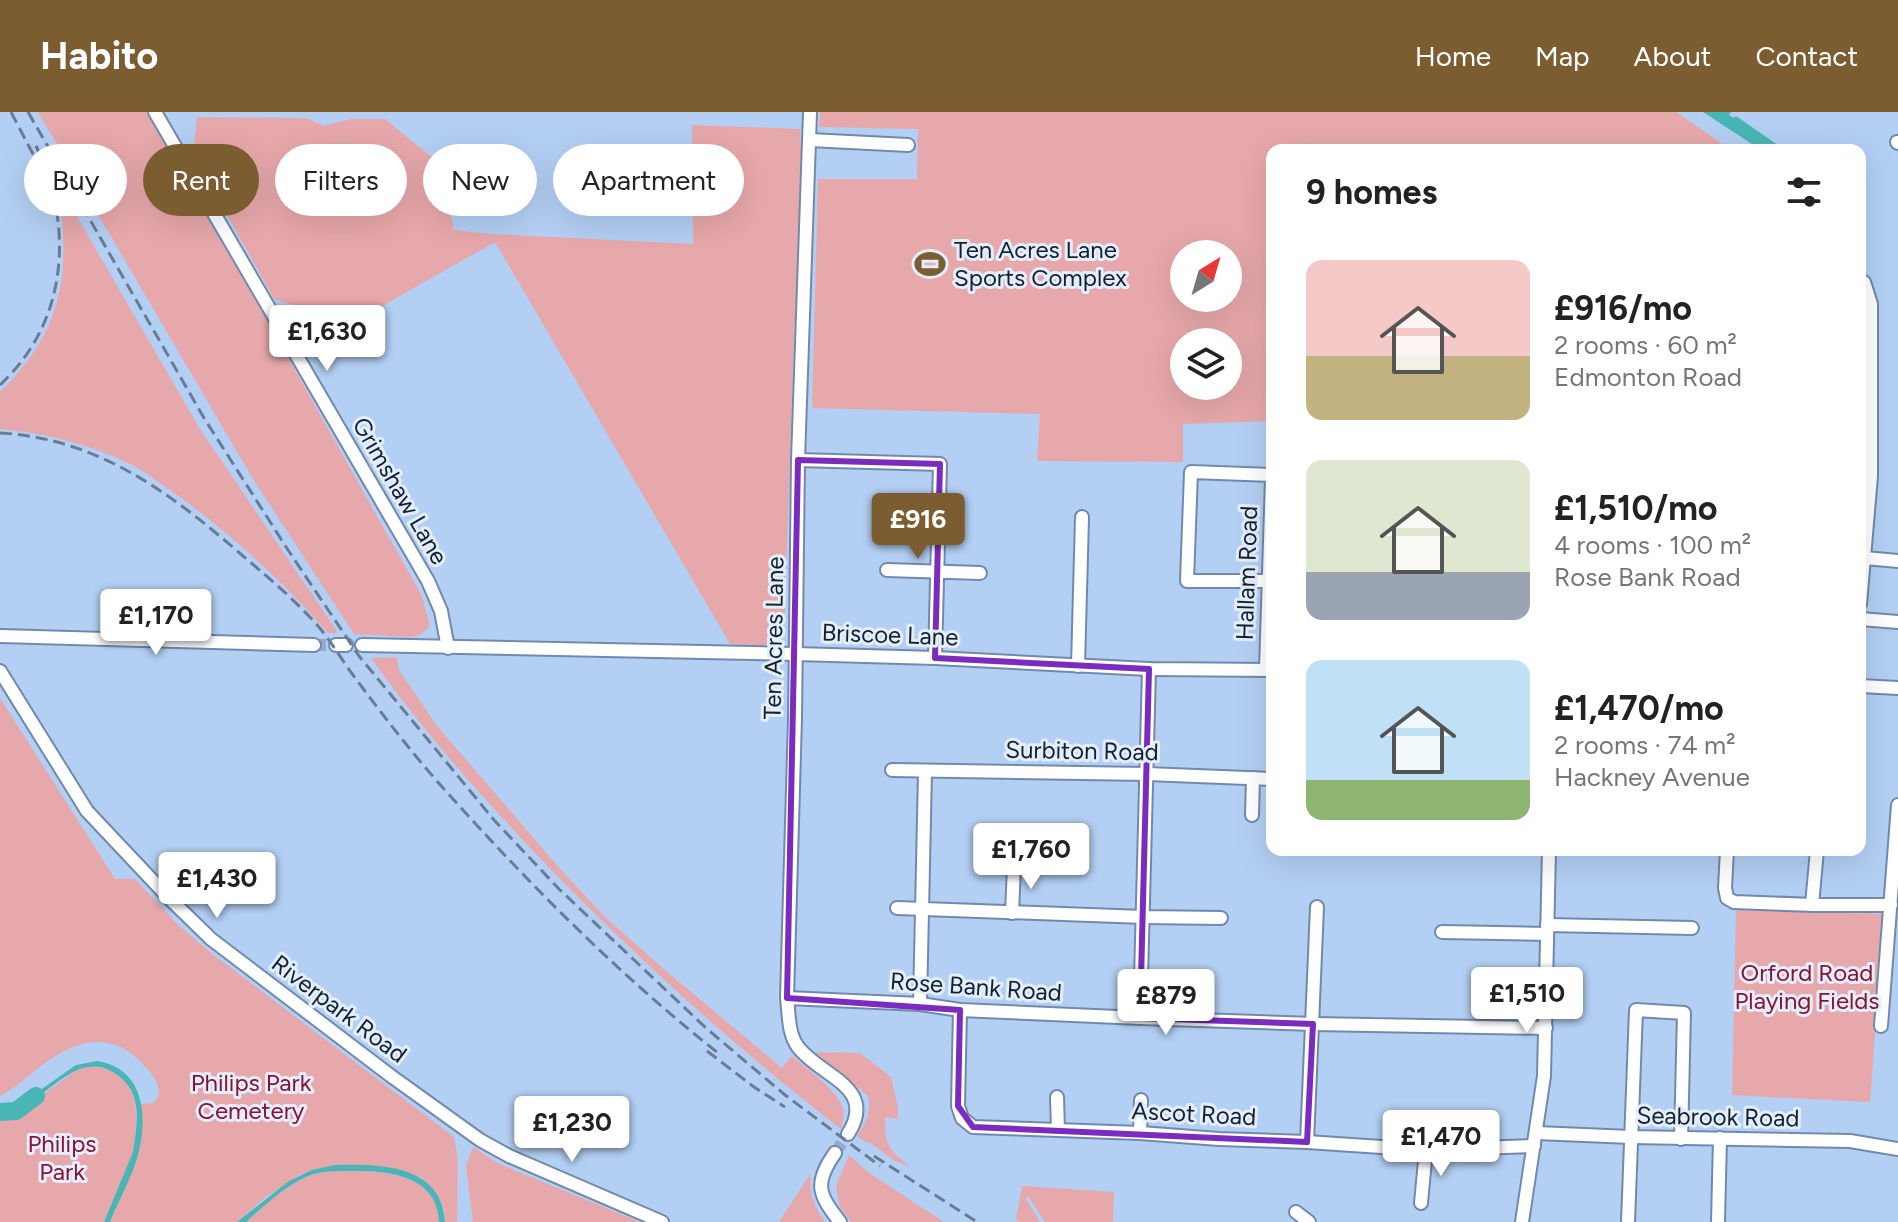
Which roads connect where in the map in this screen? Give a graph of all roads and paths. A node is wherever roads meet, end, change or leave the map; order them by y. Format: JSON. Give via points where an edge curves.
{"nodes":[{"id":1,"x":155,"y":112,"type":"edge"},
{"id":2,"x":810,"y":112,"type":"edge"},
{"id":3,"x":810,"y":140,"type":"junction"},
{"id":4,"x":908,"y":145,"type":"dead end"},
{"id":5,"x":1866,"y":288,"type":"edge"},
{"id":6,"x":798,"y":460,"type":"junction"},
{"id":7,"x":1266,"y":476,"type":"edge"},
{"id":8,"x":1082,"y":517,"type":"dead end"},
{"id":9,"x":1866,"y":542,"type":"edge"},
{"id":10,"x":1866,"y":558,"type":"edge"},
{"id":11,"x":1898,"y":561,"type":"edge"},
{"id":12,"x":887,"y":570,"type":"dead end"},
{"id":13,"x":936,"y":572,"type":"junction"},
{"id":14,"x":980,"y":573,"type":"dead end"},
{"id":15,"x":1266,"y":581,"type":"edge"},
{"id":16,"x":1866,"y":619,"type":"edge"},
{"id":17,"x":1898,"y":622,"type":"edge"},
{"id":18,"x":0,"y":636,"type":"edge"},
{"id":19,"x":314,"y":645,"type":"tunnel mouth"},
{"id":20,"x":362,"y":645,"type":"dead end"},
{"id":21,"x":448,"y":648,"type":"junction"},
{"id":22,"x":796,"y":654,"type":"junction"},
{"id":23,"x":935,"y":658,"type":"junction"},
{"id":24,"x":1078,"y":666,"type":"junction"},
{"id":25,"x":1149,"y":669,"type":"junction"},
{"id":26,"x":1266,"y":670,"type":"edge"},
{"id":27,"x":0,"y":671,"type":"edge"},
{"id":28,"x":1866,"y":686,"type":"edge"},
{"id":29,"x":1898,"y":688,"type":"edge"},
{"id":30,"x":892,"y":770,"type":"dead end"},
{"id":31,"x":925,"y":771,"type":"junction"},
{"id":32,"x":1147,"y":774,"type":"junction"},
{"id":33,"x":1253,"y":778,"type":"junction"},
{"id":34,"x":1266,"y":779,"type":"edge"},
{"id":35,"x":1898,"y":805,"type":"edge"},
{"id":36,"x":1252,"y":815,"type":"dead end"},
{"id":37,"x":1898,"y":816,"type":"edge"},
{"id":38,"x":1549,"y":856,"type":"edge"},
{"id":39,"x":1727,"y":856,"type":"edge"},
{"id":40,"x":1816,"y":856,"type":"edge"},
{"id":41,"x":1014,"y":867,"type":"dead end"},
{"id":42,"x":1812,"y":905,"type":"junction"},
{"id":43,"x":1891,"y":905,"type":"junction"},
{"id":44,"x":1317,"y":907,"type":"dead end"},
{"id":45,"x":897,"y":908,"type":"dead end"},
{"id":46,"x":922,"y":909,"type":"junction"},
{"id":47,"x":1012,"y":913,"type":"junction"},
{"id":48,"x":1144,"y":917,"type":"junction"},
{"id":49,"x":1221,"y":918,"type":"dead end"},
{"id":50,"x":1692,"y":928,"type":"dead end"},
{"id":51,"x":1546,"y":930,"type":"junction"},
{"id":52,"x":1442,"y":932,"type":"dead end"},
{"id":53,"x":1892,"y":972,"type":"edge"},
{"id":54,"x":787,"y":998,"type":"junction"},
{"id":55,"x":920,"y":1004,"type":"junction"},
{"id":56,"x":960,"y":1010,"type":"junction"},
{"id":57,"x":1140,"y":1018,"type":"junction"},
{"id":58,"x":1313,"y":1024,"type":"junction"},
{"id":59,"x":1881,"y":1026,"type":"dead end"},
{"id":60,"x":1546,"y":1028,"type":"junction"},
{"id":61,"x":1057,"y":1097,"type":"dead end"},
{"id":62,"x":1141,"y":1100,"type":"dead end"},
{"id":63,"x":1058,"y":1130,"type":"junction"},
{"id":64,"x":1140,"y":1133,"type":"junction"},
{"id":65,"x":848,"y":1134,"type":"tunnel mouth"},
{"id":66,"x":1631,"y":1137,"type":"junction"},
{"id":67,"x":1720,"y":1138,"type":"junction"},
{"id":68,"x":1681,"y":1139,"type":"junction"},
{"id":69,"x":1535,"y":1140,"type":"junction"},
{"id":70,"x":1307,"y":1142,"type":"junction"},
{"id":71,"x":1898,"y":1149,"type":"edge"},
{"id":72,"x":1426,"y":1150,"type":"junction"},
{"id":73,"x":835,"y":1153,"type":"tunnel mouth"},
{"id":74,"x":1421,"y":1203,"type":"dead end"},
{"id":75,"x":1296,"y":1212,"type":"dead end"},
{"id":76,"x":662,"y":1222,"type":"edge"},
{"id":77,"x":840,"y":1222,"type":"edge"},
{"id":78,"x":1309,"y":1222,"type":"edge"},
{"id":79,"x":1522,"y":1222,"type":"edge"},
{"id":80,"x":1628,"y":1222,"type":"edge"},
{"id":81,"x":1718,"y":1222,"type":"edge"}],
"edges":[{"from":1,"to":21,"type":"street","name":"Grimshaw Lane","via":[[428,581]]},
{"from":2,"to":3,"type":"street","name":"Ten Acres Lane"},
{"from":3,"to":4,"type":"street"},
{"from":3,"to":6,"type":"street","name":"Ten Acres Lane"},
{"from":5,"to":9,"type":"street","via":[[1871,304],[1871,463]]},
{"from":6,"to":13,"type":"street","via":[[940,464]]},
{"from":6,"to":22,"type":"street","name":"Ten Acres Lane"},
{"from":7,"to":15,"type":"street","via":[[1191,472],[1187,581]]},
{"from":8,"to":24,"type":"street"},
{"from":10,"to":11,"type":"street"},
{"from":12,"to":13,"type":"street"},
{"from":13,"to":14,"type":"street"},
{"from":13,"to":23,"type":"street"},
{"from":16,"to":17,"type":"street"},
{"from":18,"to":19,"type":"street"},
{"from":20,"to":21,"type":"street","name":"Briscoe Lane"},
{"from":21,"to":22,"type":"street","name":"Briscoe Lane"},
{"from":22,"to":23,"type":"street","name":"Briscoe Lane"},
{"from":22,"to":54,"type":"street","name":"Ten Acres Lane"},
{"from":23,"to":24,"type":"street","name":"Briscoe Lane"},
{"from":24,"to":25,"type":"street","name":"Briscoe Lane"},
{"from":25,"to":26,"type":"street","name":"Briscoe Lane"},
{"from":25,"to":32,"type":"street"},
{"from":27,"to":76,"type":"street","name":"Riverpark Road","via":[[87,811],[211,939],[480,1140]]},
{"from":28,"to":29,"type":"street"},
{"from":30,"to":31,"type":"street","name":"Surbiton Road"},
{"from":31,"to":32,"type":"street","name":"Surbiton Road"},
{"from":31,"to":46,"type":"street"},
{"from":32,"to":33,"type":"street","name":"Surbiton Road"},
{"from":32,"to":48,"type":"street"},
{"from":33,"to":34,"type":"street","name":"Surbiton Road"},
{"from":33,"to":36,"type":"street"},
{"from":35,"to":37,"type":"street"},
{"from":37,"to":43,"type":"street"},
{"from":38,"to":51,"type":"street"},
{"from":39,"to":42,"type":"street","via":[[1725,888],[1730,900]]},
{"from":40,"to":42,"type":"street"},
{"from":41,"to":47,"type":"street"},
{"from":42,"to":43,"type":"street"},
{"from":43,"to":53,"type":"street"},
{"from":44,"to":58,"type":"street"},
{"from":45,"to":46,"type":"street"},
{"from":46,"to":47,"type":"street"},
{"from":46,"to":55,"type":"street"},
{"from":47,"to":48,"type":"street"},
{"from":48,"to":49,"type":"street"},
{"from":48,"to":57,"type":"street"},
{"from":50,"to":51,"type":"street"},
{"from":51,"to":52,"type":"street"},
{"from":51,"to":60,"type":"street"},
{"from":53,"to":59,"type":"street"},
{"from":54,"to":55,"type":"street","name":"Rose Bank Road"},
{"from":54,"to":65,"type":"street","name":"Ten Acres Lane","via":[[795,1044],[856,1101]]},
{"from":55,"to":56,"type":"street","name":"Rose Bank Road"},
{"from":56,"to":57,"type":"street","name":"Rose Bank Road"},
{"from":56,"to":63,"type":"street","name":"Ascot Road","via":[[962,1118],[973,1127]]},
{"from":57,"to":58,"type":"street","name":"Rose Bank Road"},
{"from":58,"to":60,"type":"street","name":"Rose Bank Road"},
{"from":58,"to":70,"type":"street"},
{"from":60,"to":69,"type":"street"},
{"from":61,"to":63,"type":"street"},
{"from":62,"to":64,"type":"street"},
{"from":63,"to":64,"type":"street","name":"Ascot Road"},
{"from":64,"to":70,"type":"street","name":"Ascot Road"},
{"from":66,"to":68,"type":"street","name":"Seabrook Road"},
{"from":66,"to":68,"type":"street","via":[[1636,1010],[1684,1013]]},
{"from":66,"to":69,"type":"street","name":"Seabrook Road"},
{"from":66,"to":80,"type":"street"},
{"from":67,"to":68,"type":"street","name":"Seabrook Road"},
{"from":67,"to":71,"type":"street","name":"Seabrook Road","via":[[1850,1141]]},
{"from":67,"to":81,"type":"street"},
{"from":69,"to":72,"type":"street","name":"Ascot Road"},
{"from":69,"to":79,"type":"street"},
{"from":70,"to":72,"type":"street","name":"Ascot Road"},
{"from":72,"to":74,"type":"street"},
{"from":73,"to":77,"type":"street","via":[[823,1175],[821,1195]]},
{"from":75,"to":78,"type":"street"}]}
